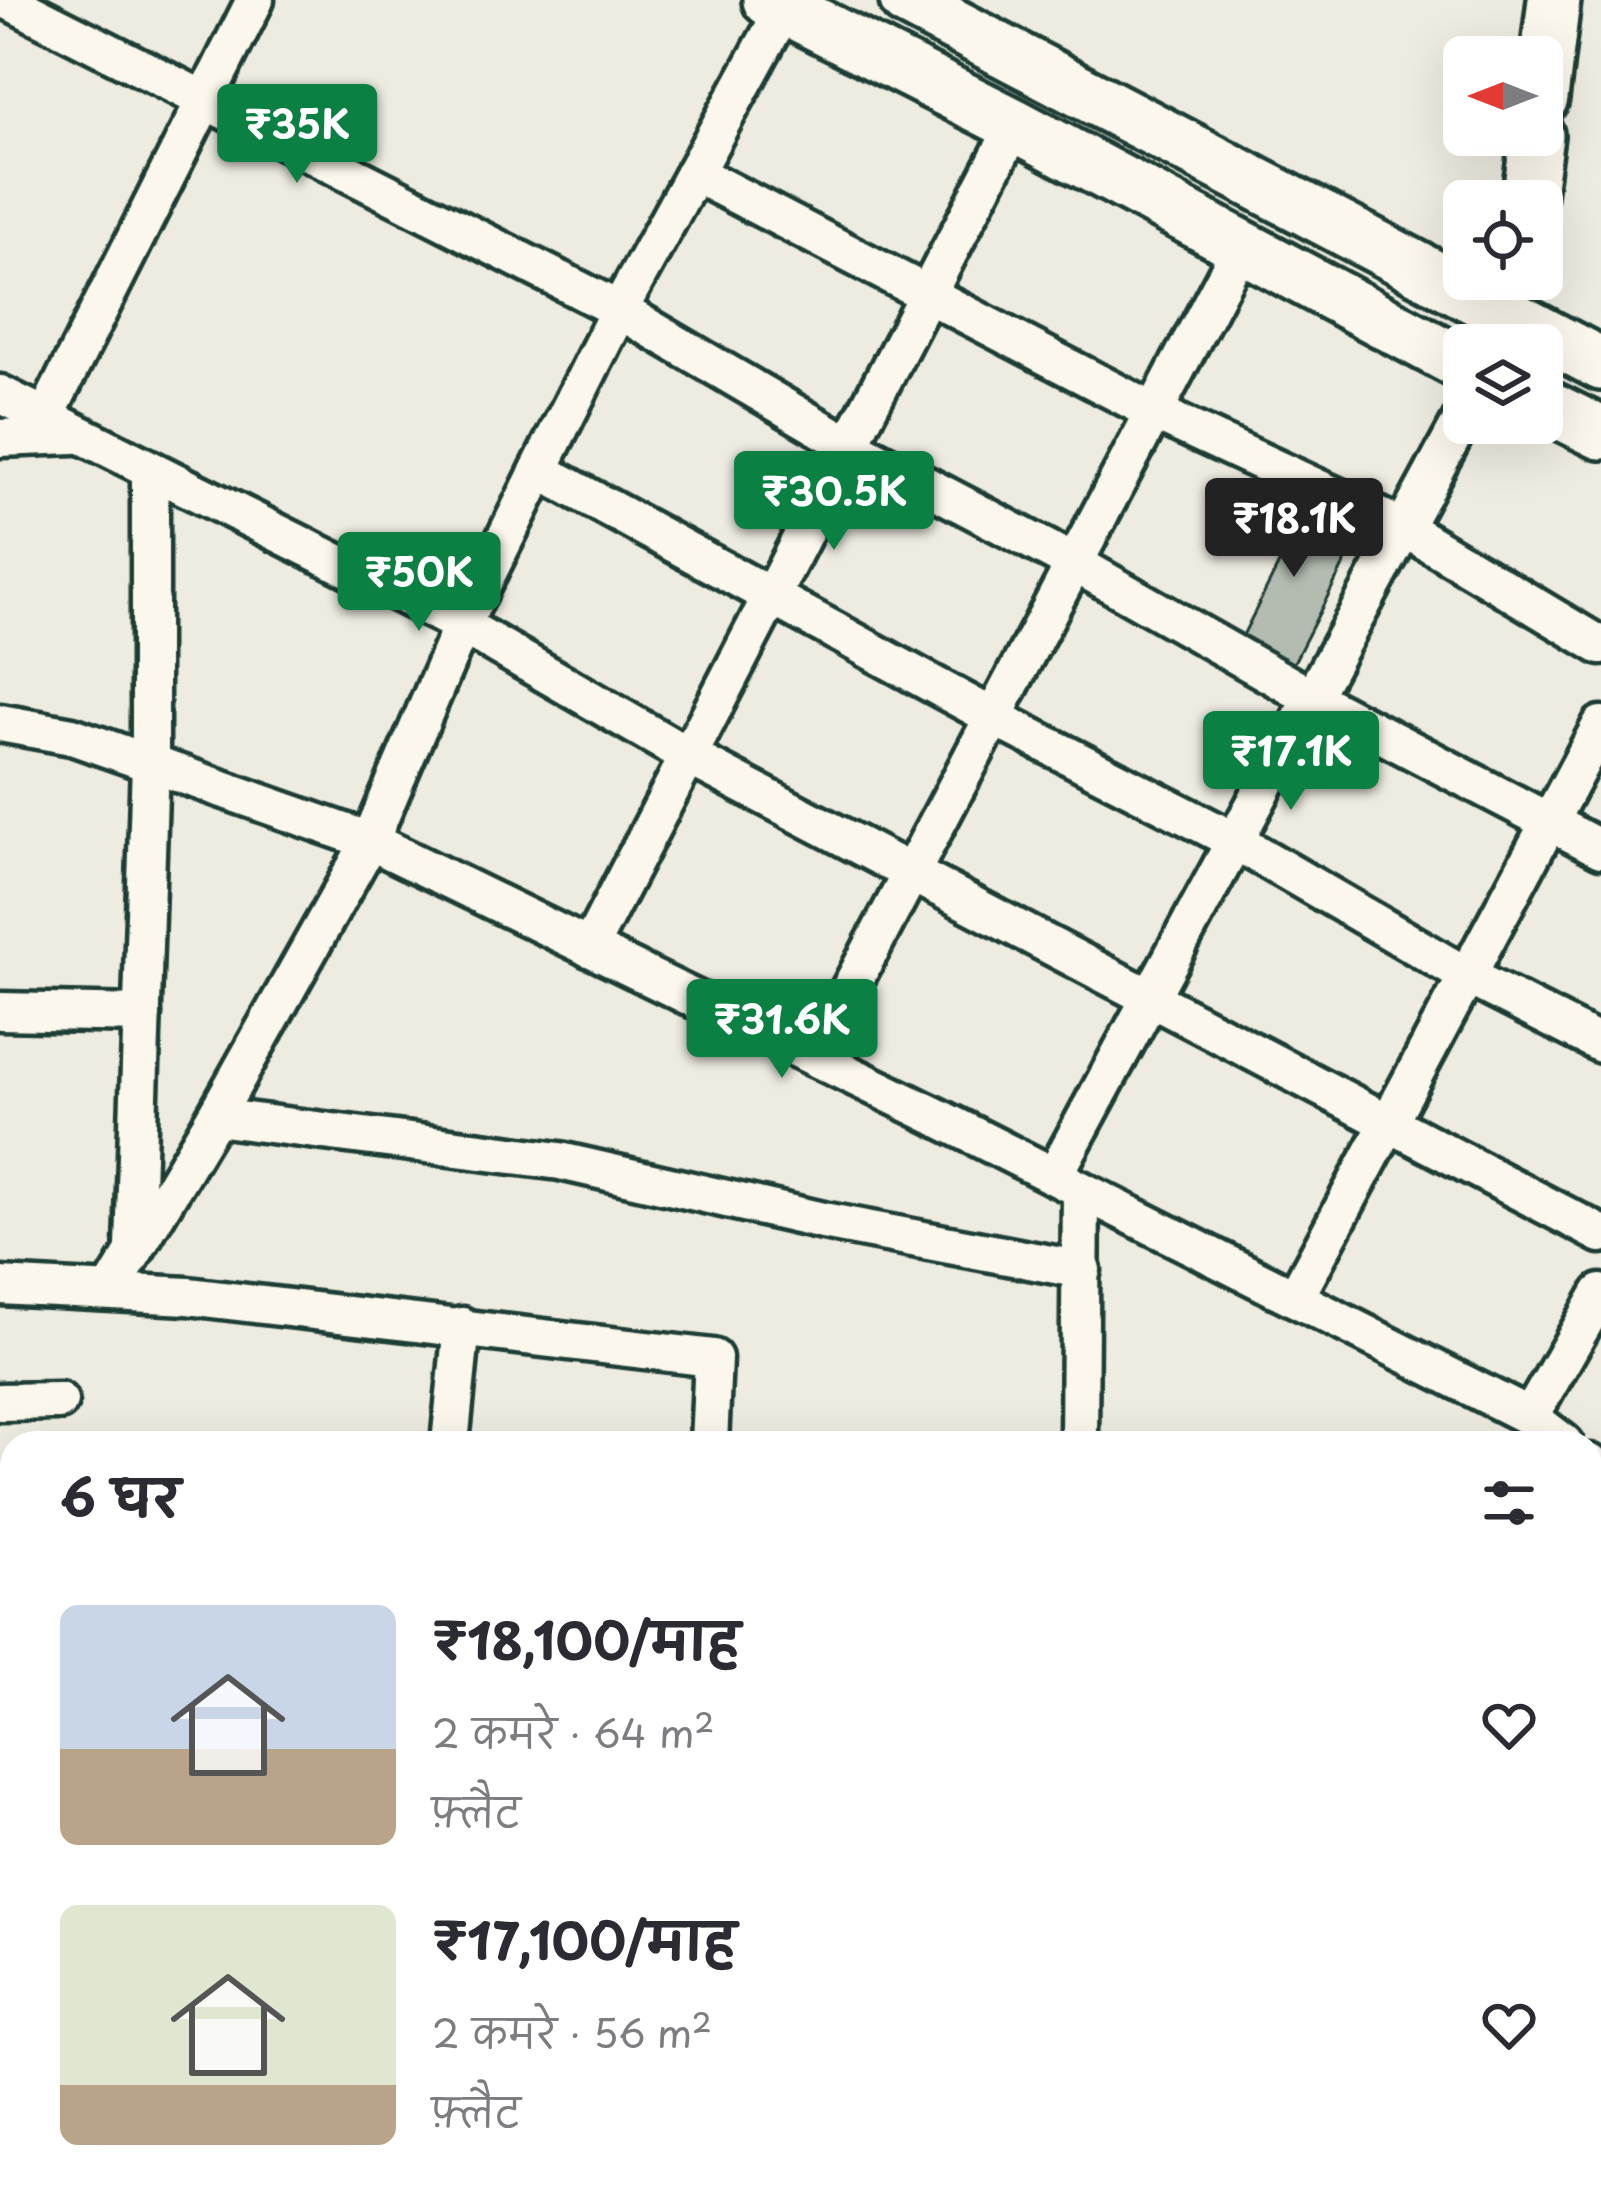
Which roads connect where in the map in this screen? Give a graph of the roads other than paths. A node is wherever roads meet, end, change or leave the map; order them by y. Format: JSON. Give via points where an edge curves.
{"nodes":[{"id":1,"x":7,"y":0,"type":"edge"},
{"id":2,"x":255,"y":0,"type":"edge"},
{"id":3,"x":906,"y":0,"type":"edge"},
{"id":4,"x":1554,"y":0,"type":"edge"},
{"id":5,"x":776,"y":4,"type":"edge"},
{"id":6,"x":1550,"y":36,"type":"edge"},
{"id":7,"x":204,"y":98,"type":"junction"},
{"id":8,"x":1015,"y":125,"type":"junction"},
{"id":9,"x":694,"y":173,"type":"junction"},
{"id":10,"x":1242,"y":245,"type":"junction"},
{"id":11,"x":1443,"y":272,"type":"edge"},
{"id":12,"x":928,"y":294,"type":"junction"},
{"id":13,"x":1443,"y":294,"type":"edge"},
{"id":14,"x":1493,"y":300,"type":"edge"},
{"id":15,"x":619,"y":310,"type":"junction"},
{"id":16,"x":1383,"y":320,"type":"junction"},
{"id":17,"x":1443,"y":353,"type":"edge"},
{"id":18,"x":1601,"y":364,"type":"edge"},
{"id":19,"x":0,"y":394,"type":"edge"},
{"id":20,"x":1154,"y":412,"type":"junction"},
{"id":21,"x":1563,"y":415,"type":"edge"},
{"id":22,"x":45,"y":418,"type":"junction"},
{"id":23,"x":1601,"y":434,"type":"edge"},
{"id":24,"x":79,"y":435,"type":"junction"},
{"id":25,"x":0,"y":438,"type":"edge"},
{"id":26,"x":1449,"y":444,"type":"edge"},
{"id":27,"x":849,"y":445,"type":"junction"},
{"id":28,"x":539,"y":470,"type":"junction"},
{"id":29,"x":150,"y":471,"type":"junction"},
{"id":30,"x":1404,"y":528,"type":"junction"},
{"id":31,"x":1074,"y":563,"type":"junction"},
{"id":32,"x":772,"y":595,"type":"junction"},
{"id":33,"x":462,"y":625,"type":"junction"},
{"id":34,"x":1601,"y":646,"type":"edge"},
{"id":35,"x":1312,"y":698,"type":"junction"},
{"id":36,"x":993,"y":717,"type":"junction"},
{"id":37,"x":0,"y":723,"type":"edge"},
{"id":38,"x":1601,"y":725,"type":"edge"},
{"id":39,"x":688,"y":756,"type":"junction"},
{"id":40,"x":150,"y":763,"type":"junction"},
{"id":41,"x":1549,"y":824,"type":"junction"},
{"id":42,"x":370,"y":841,"type":"junction"},
{"id":43,"x":1234,"y":842,"type":"junction"},
{"id":44,"x":1601,"y":849,"type":"edge"},
{"id":45,"x":912,"y":870,"type":"junction"},
{"id":46,"x":589,"y":948,"type":"junction"},
{"id":47,"x":1467,"y":976,"type":"junction"},
{"id":48,"x":1150,"y":997,"type":"junction"},
{"id":49,"x":0,"y":1012,"type":"edge"},
{"id":50,"x":142,"y":1013,"type":"junction"},
{"id":51,"x":1601,"y":1044,"type":"edge"},
{"id":52,"x":814,"y":1057,"type":"junction"},
{"id":53,"x":215,"y":1117,"type":"junction"},
{"id":54,"x":1390,"y":1121,"type":"junction"},
{"id":55,"x":1067,"y":1183,"type":"junction"},
{"id":56,"x":1601,"y":1234,"type":"edge"},
{"id":57,"x":134,"y":1252,"type":"junction"},
{"id":58,"x":1082,"y":1270,"type":"junction"},
{"id":59,"x":0,"y":1286,"type":"edge"},
{"id":60,"x":111,"y":1290,"type":"junction"},
{"id":61,"x":1601,"y":1293,"type":"edge"},
{"id":62,"x":1295,"y":1298,"type":"junction"},
{"id":63,"x":462,"y":1326,"type":"junction"},
{"id":64,"x":58,"y":1401,"type":"dead end"},
{"id":65,"x":0,"y":1402,"type":"edge"},
{"id":66,"x":1530,"y":1417,"type":"junction"},
{"id":67,"x":451,"y":1431,"type":"edge"},
{"id":68,"x":710,"y":1431,"type":"edge"},
{"id":69,"x":1079,"y":1431,"type":"edge"},
{"id":70,"x":1548,"y":1431,"type":"edge"}],
"edges":[{"from":1,"to":7,"type":"street"},
{"from":2,"to":7,"type":"street"},
{"from":3,"to":11,"type":"main road"},
{"from":4,"to":6,"type":"main road"},
{"from":5,"to":8,"type":"main road"},
{"from":5,"to":9,"type":"street"},
{"from":7,"to":15,"type":"street"},
{"from":7,"to":22,"type":"street"},
{"from":8,"to":10,"type":"main road"},
{"from":8,"to":12,"type":"street"},
{"from":9,"to":12,"type":"street"},
{"from":9,"to":15,"type":"street"},
{"from":10,"to":16,"type":"main road"},
{"from":10,"to":20,"type":"street"},
{"from":12,"to":20,"type":"street"},
{"from":12,"to":27,"type":"street"},
{"from":13,"to":16,"type":"main road"},
{"from":14,"to":18,"type":"main road"},
{"from":15,"to":27,"type":"street"},
{"from":15,"to":28,"type":"street"},
{"from":16,"to":17,"type":"main road"},
{"from":19,"to":22,"type":"street"},
{"from":20,"to":30,"type":"street"},
{"from":20,"to":31,"type":"street"},
{"from":21,"to":23,"type":"main road"},
{"from":22,"to":24,"type":"street"},
{"from":24,"to":25,"type":"street"},
{"from":24,"to":29,"type":"street"},
{"from":26,"to":30,"type":"street"},
{"from":27,"to":31,"type":"street"},
{"from":27,"to":32,"type":"street"},
{"from":28,"to":32,"type":"street"},
{"from":28,"to":33,"type":"street"},
{"from":29,"to":33,"type":"street"},
{"from":29,"to":40,"type":"street"},
{"from":30,"to":34,"type":"street"},
{"from":30,"to":35,"type":"street"},
{"from":31,"to":35,"type":"street"},
{"from":31,"to":36,"type":"street"},
{"from":32,"to":36,"type":"street"},
{"from":32,"to":39,"type":"street"},
{"from":33,"to":39,"type":"street"},
{"from":33,"to":42,"type":"street"},
{"from":35,"to":41,"type":"street"},
{"from":35,"to":43,"type":"street"},
{"from":36,"to":43,"type":"street"},
{"from":36,"to":45,"type":"street"},
{"from":37,"to":40,"type":"street"},
{"from":38,"to":41,"type":"street"},
{"from":39,"to":45,"type":"street"},
{"from":39,"to":46,"type":"street"},
{"from":40,"to":42,"type":"street"},
{"from":40,"to":50,"type":"street"},
{"from":41,"to":44,"type":"street"},
{"from":41,"to":47,"type":"street"},
{"from":42,"to":46,"type":"street"},
{"from":42,"to":53,"type":"street"},
{"from":43,"to":47,"type":"street"},
{"from":43,"to":48,"type":"street"},
{"from":45,"to":48,"type":"street"},
{"from":45,"to":52,"type":"street"},
{"from":46,"to":52,"type":"street"},
{"from":47,"to":51,"type":"street"},
{"from":47,"to":54,"type":"street"},
{"from":48,"to":54,"type":"street"},
{"from":48,"to":55,"type":"street"},
{"from":49,"to":50,"type":"street"},
{"from":50,"to":57,"type":"street"},
{"from":52,"to":55,"type":"street"},
{"from":53,"to":57,"type":"street"},
{"from":53,"to":58,"type":"street","via":[[560,1161]]},
{"from":54,"to":56,"type":"street"},
{"from":54,"to":62,"type":"street"},
{"from":55,"to":58,"type":"street"},
{"from":55,"to":62,"type":"street"},
{"from":57,"to":60,"type":"street"},
{"from":58,"to":69,"type":"street"},
{"from":59,"to":60,"type":"street"},
{"from":60,"to":63,"type":"street"},
{"from":61,"to":66,"type":"street"},
{"from":62,"to":66,"type":"street"},
{"from":63,"to":67,"type":"street"},
{"from":63,"to":68,"type":"street","via":[[713,1358]]},
{"from":64,"to":65,"type":"street"},
{"from":66,"to":70,"type":"street"}]}
